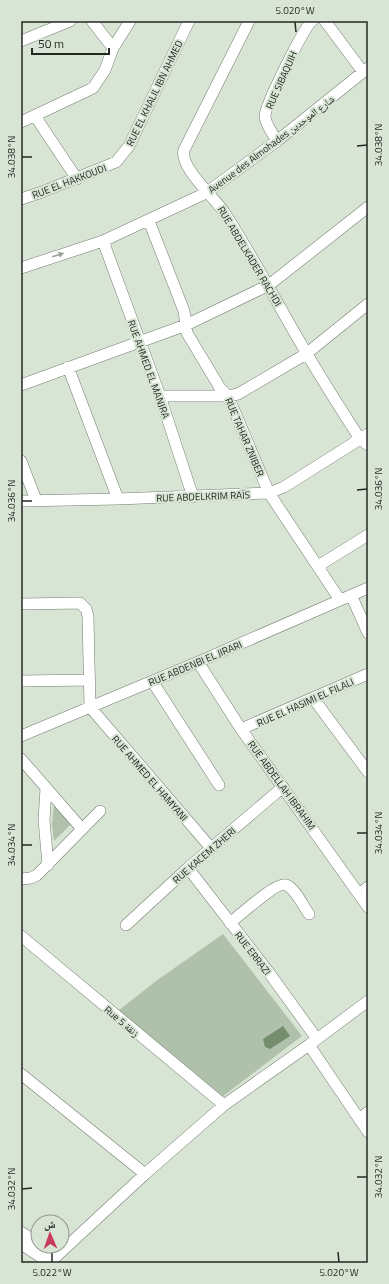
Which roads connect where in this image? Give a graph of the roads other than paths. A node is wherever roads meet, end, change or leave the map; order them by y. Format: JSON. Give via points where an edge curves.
{"nodes":[{"id":1,"x":70,"y":21,"type":"edge"},
{"id":2,"x":92,"y":21,"type":"edge"},
{"id":3,"x":130,"y":21,"type":"edge"},
{"id":4,"x":189,"y":21,"type":"edge"},
{"id":5,"x":312,"y":21,"type":"edge"},
{"id":6,"x":325,"y":21,"type":"edge"},
{"id":7,"x":245,"y":24,"type":"edge"},
{"id":8,"x":21,"y":41,"type":"edge"},
{"id":9,"x":113,"y":48,"type":"junction"},
{"id":10,"x":366,"y":70,"type":"edge"},
{"id":11,"x":35,"y":116,"type":"junction"},
{"id":12,"x":21,"y":122,"type":"edge"},
{"id":13,"x":277,"y":141,"type":"junction"},
{"id":14,"x":116,"y":162,"type":"joint"},
{"id":15,"x":77,"y":179,"type":"junction"},
{"id":16,"x":206,"y":193,"type":"junction"},
{"id":17,"x":21,"y":199,"type":"edge"},
{"id":18,"x":368,"y":207,"type":"edge"},
{"id":19,"x":149,"y":221,"type":"junction"},
{"id":20,"x":103,"y":241,"type":"junction"},
{"id":21,"x":21,"y":268,"type":"edge"},
{"id":22,"x":269,"y":285,"type":"junction"},
{"id":23,"x":368,"y":304,"type":"edge"},
{"id":24,"x":186,"y":324,"type":"junction"},
{"id":25,"x":138,"y":341,"type":"junction"},
{"id":26,"x":306,"y":354,"type":"junction"},
{"id":27,"x":68,"y":367,"type":"junction"},
{"id":28,"x":21,"y":384,"type":"edge"},
{"id":29,"x":160,"y":396,"type":"junction"},
{"id":30,"x":228,"y":396,"type":"junction"},
{"id":31,"x":365,"y":440,"type":"edge"},
{"id":32,"x":21,"y":461,"type":"edge"},
{"id":33,"x":269,"y":494,"type":"junction"},
{"id":34,"x":193,"y":497,"type":"junction"},
{"id":35,"x":118,"y":499,"type":"junction"},
{"id":36,"x":21,"y":500,"type":"edge"},
{"id":37,"x":36,"y":500,"type":"junction"},
{"id":38,"x":368,"y":535,"type":"edge"},
{"id":39,"x":318,"y":566,"type":"junction"},
{"id":40,"x":368,"y":588,"type":"edge"},
{"id":41,"x":351,"y":595,"type":"junction"},
{"id":42,"x":340,"y":600,"type":"junction"},
{"id":43,"x":21,"y":604,"type":"edge"},
{"id":44,"x":368,"y":633,"type":"edge"},
{"id":45,"x":198,"y":662,"type":"junction"},
{"id":46,"x":368,"y":674,"type":"edge"},
{"id":47,"x":90,"y":680,"type":"junction"},
{"id":48,"x":21,"y":681,"type":"edge"},
{"id":49,"x":152,"y":681,"type":"junction"},
{"id":50,"x":313,"y":698,"type":"junction"},
{"id":51,"x":90,"y":707,"type":"junction"},
{"id":52,"x":241,"y":729,"type":"junction"},
{"id":53,"x":21,"y":736,"type":"edge"},
{"id":54,"x":21,"y":759,"type":"edge"},
{"id":55,"x":368,"y":772,"type":"edge"},
{"id":56,"x":219,"y":785,"type":"dead end"},
{"id":57,"x":283,"y":787,"type":"junction"},
{"id":58,"x":46,"y":788,"type":"junction"},
{"id":59,"x":100,"y":811,"type":"dead end"},
{"id":60,"x":82,"y":829,"type":"junction"},
{"id":61,"x":211,"y":848,"type":"junction"},
{"id":62,"x":48,"y":865,"type":"junction"},
{"id":63,"x":188,"y":868,"type":"junction"},
{"id":64,"x":21,"y":879,"type":"edge"},
{"id":65,"x":363,"y":891,"type":"edge"},
{"id":66,"x":368,"y":906,"type":"edge"},
{"id":67,"x":309,"y":914,"type":"dead end"},
{"id":68,"x":230,"y":923,"type":"junction"},
{"id":69,"x":126,"y":925,"type":"dead end"},
{"id":70,"x":21,"y":936,"type":"edge"},
{"id":71,"x":368,"y":1001,"type":"edge"},
{"id":72,"x":313,"y":1042,"type":"junction"},
{"id":73,"x":21,"y":1074,"type":"edge"},
{"id":74,"x":224,"y":1105,"type":"junction"},
{"id":75,"x":368,"y":1112,"type":"edge"},
{"id":76,"x":358,"y":1119,"type":"junction"},
{"id":77,"x":368,"y":1132,"type":"edge"},
{"id":78,"x":144,"y":1174,"type":"junction"},
{"id":79,"x":21,"y":1232,"type":"edge"},
{"id":80,"x":30,"y":1238,"type":"edge"},
{"id":81,"x":21,"y":1244,"type":"edge"},
{"id":82,"x":52,"y":1261,"type":"edge"}],
"edges":[{"from":1,"to":8,"type":"street"},
{"from":2,"to":9,"type":"street"},
{"from":3,"to":9,"type":"street"},
{"from":4,"to":14,"type":"street","name":"RUE EL KHALIL IBN AHMED","via":[[129,146]]},
{"from":5,"to":13,"type":"street","name":"RUE SIBAQUIH","via":[[291,55],[266,111],[266,121]]},
{"from":6,"to":10,"type":"street"},
{"from":7,"to":16,"type":"street","name":"RUE ABDELKADER RACHDI","via":[[183,154],[183,158]]},
{"from":9,"to":11,"type":"street","via":[[105,70],[93,88]]},
{"from":10,"to":13,"type":"street","name":"Avenue des Almohades شارع الموحدين"},
{"from":11,"to":12,"type":"street"},
{"from":11,"to":15,"type":"street"},
{"from":13,"to":16,"type":"street","name":"Avenue des Almohades شارع الموحدين"},
{"from":14,"to":15,"type":"street","name":"RUE EL HAKKOUDI"},
{"from":15,"to":17,"type":"street","name":"RUE EL HAKKOUDI"},
{"from":16,"to":19,"type":"street","name":"Avenue des Almohades شارع الموحدين"},
{"from":16,"to":22,"type":"street","name":"RUE ABDELKADER RACHDI","via":[[219,205]]},
{"from":18,"to":22,"type":"street"},
{"from":19,"to":20,"type":"street","name":"Avenue des Almohades شارع الموحدين"},
{"from":19,"to":24,"type":"street","name":"RUE TAHAR ZNIBER","via":[[184,311]]},
{"from":21,"to":20,"type":"street","name":"Avenue des Almohades شارع الموحدين","one_way":true},
{"from":20,"to":25,"type":"street","name":"RUE AHMED EL MANJRA"},
{"from":22,"to":24,"type":"street"},
{"from":22,"to":26,"type":"street","name":"RUE ABDELKADER RACHDI"},
{"from":23,"to":26,"type":"street"},
{"from":24,"to":25,"type":"street"},
{"from":24,"to":30,"type":"street","name":"RUE TAHAR ZNIBER","via":[[187,333],[199,355]]},
{"from":25,"to":27,"type":"street"},
{"from":25,"to":29,"type":"street","name":"RUE AHMED EL MANJRA"},
{"from":26,"to":30,"type":"street","via":[[238,394]]},
{"from":26,"to":31,"type":"street","name":"RUE ABDELKADER RACHDI"},
{"from":27,"to":28,"type":"street"},
{"from":27,"to":35,"type":"street"},
{"from":29,"to":30,"type":"street"},
{"from":29,"to":34,"type":"street","name":"RUE AHMED EL MANJRA"},
{"from":30,"to":33,"type":"street","name":"RUE TAHAR ZNIBER"},
{"from":31,"to":33,"type":"street","name":"RUE ABDELKRIM RAÏS"},
{"from":32,"to":37,"type":"street"},
{"from":33,"to":34,"type":"street","name":"RUE ABDELKRIM RAÏS"},
{"from":33,"to":39,"type":"street","name":"RUE TAHAR ZNIBER"},
{"from":34,"to":35,"type":"street","name":"RUE ABDELKRIM RAÏS"},
{"from":35,"to":37,"type":"street","name":"RUE ABDELKRIM RAÏS"},
{"from":36,"to":37,"type":"street","name":"RUE ABDELKRIM RAÏS"},
{"from":38,"to":39,"type":"street"},
{"from":39,"to":42,"type":"street","name":"RUE TAHAR ZNIBER"},
{"from":40,"to":41,"type":"street","name":"RUE ABDENBI EL JIRARI"},
{"from":41,"to":42,"type":"street","name":"RUE ABDENBI EL JIRARI"},
{"from":41,"to":44,"type":"street"},
{"from":42,"to":45,"type":"street","name":"RUE ABDENBI EL JIRARI"},
{"from":43,"to":47,"type":"street","via":[[83,604],[88,616]]},
{"from":45,"to":49,"type":"street","name":"RUE ABDENBI EL JIRARI"},
{"from":45,"to":52,"type":"street","name":"RUE ABDELLAH IBRAHIM"},
{"from":46,"to":50,"type":"street","name":"RUE EL HASIMI EL FILALI"},
{"from":47,"to":48,"type":"street"},
{"from":47,"to":51,"type":"street"},
{"from":49,"to":51,"type":"street","name":"RUE ABDENBI EL JIRARI"},
{"from":49,"to":56,"type":"street"},
{"from":50,"to":52,"type":"street","name":"RUE EL HASIMI EL FILALI"},
{"from":50,"to":55,"type":"street"},
{"from":51,"to":53,"type":"street","name":"RUE ABDENBI EL JIRARI"},
{"from":51,"to":61,"type":"street","name":"RUE AHMED EL HAMYANI"},
{"from":52,"to":57,"type":"street","name":"RUE ABDELLAH IBRAHIM"},
{"from":54,"to":58,"type":"street"},
{"from":57,"to":61,"type":"street","name":"RUE KACEM ZHERI"},
{"from":57,"to":65,"type":"street","name":"RUE ABDELLAH IBRAHIM"},
{"from":58,"to":60,"type":"street"},
{"from":58,"to":62,"type":"street","via":[[44,820]]},
{"from":59,"to":60,"type":"street"},
{"from":60,"to":62,"type":"street"},
{"from":61,"to":63,"type":"street","name":"RUE KACEM ZHERI"},
{"from":62,"to":64,"type":"street","via":[[37,875]]},
{"from":63,"to":68,"type":"street","name":"RUE ERRAZI"},
{"from":63,"to":69,"type":"street","name":"RUE KACEM ZHERI"},
{"from":65,"to":66,"type":"street","name":"RUE ABDELLAH IBRAHIM"},
{"from":67,"to":68,"type":"street","via":[[291,889],[281,884]]},
{"from":68,"to":72,"type":"street","name":"RUE ERRAZI","via":[[267,970]]},
{"from":70,"to":74,"type":"street","name":"Rue 5 زنقة"},
{"from":71,"to":72,"type":"street"},
{"from":72,"to":74,"type":"street"},
{"from":72,"to":76,"type":"street","name":"RUE ERRAZI"},
{"from":73,"to":78,"type":"street"},
{"from":74,"to":78,"type":"street"},
{"from":75,"to":76,"type":"street"},
{"from":76,"to":77,"type":"street","name":"RUE ERRAZI"},
{"from":78,"to":82,"type":"street"},
{"from":79,"to":80,"type":"street"},
{"from":81,"to":82,"type":"street"}]}
